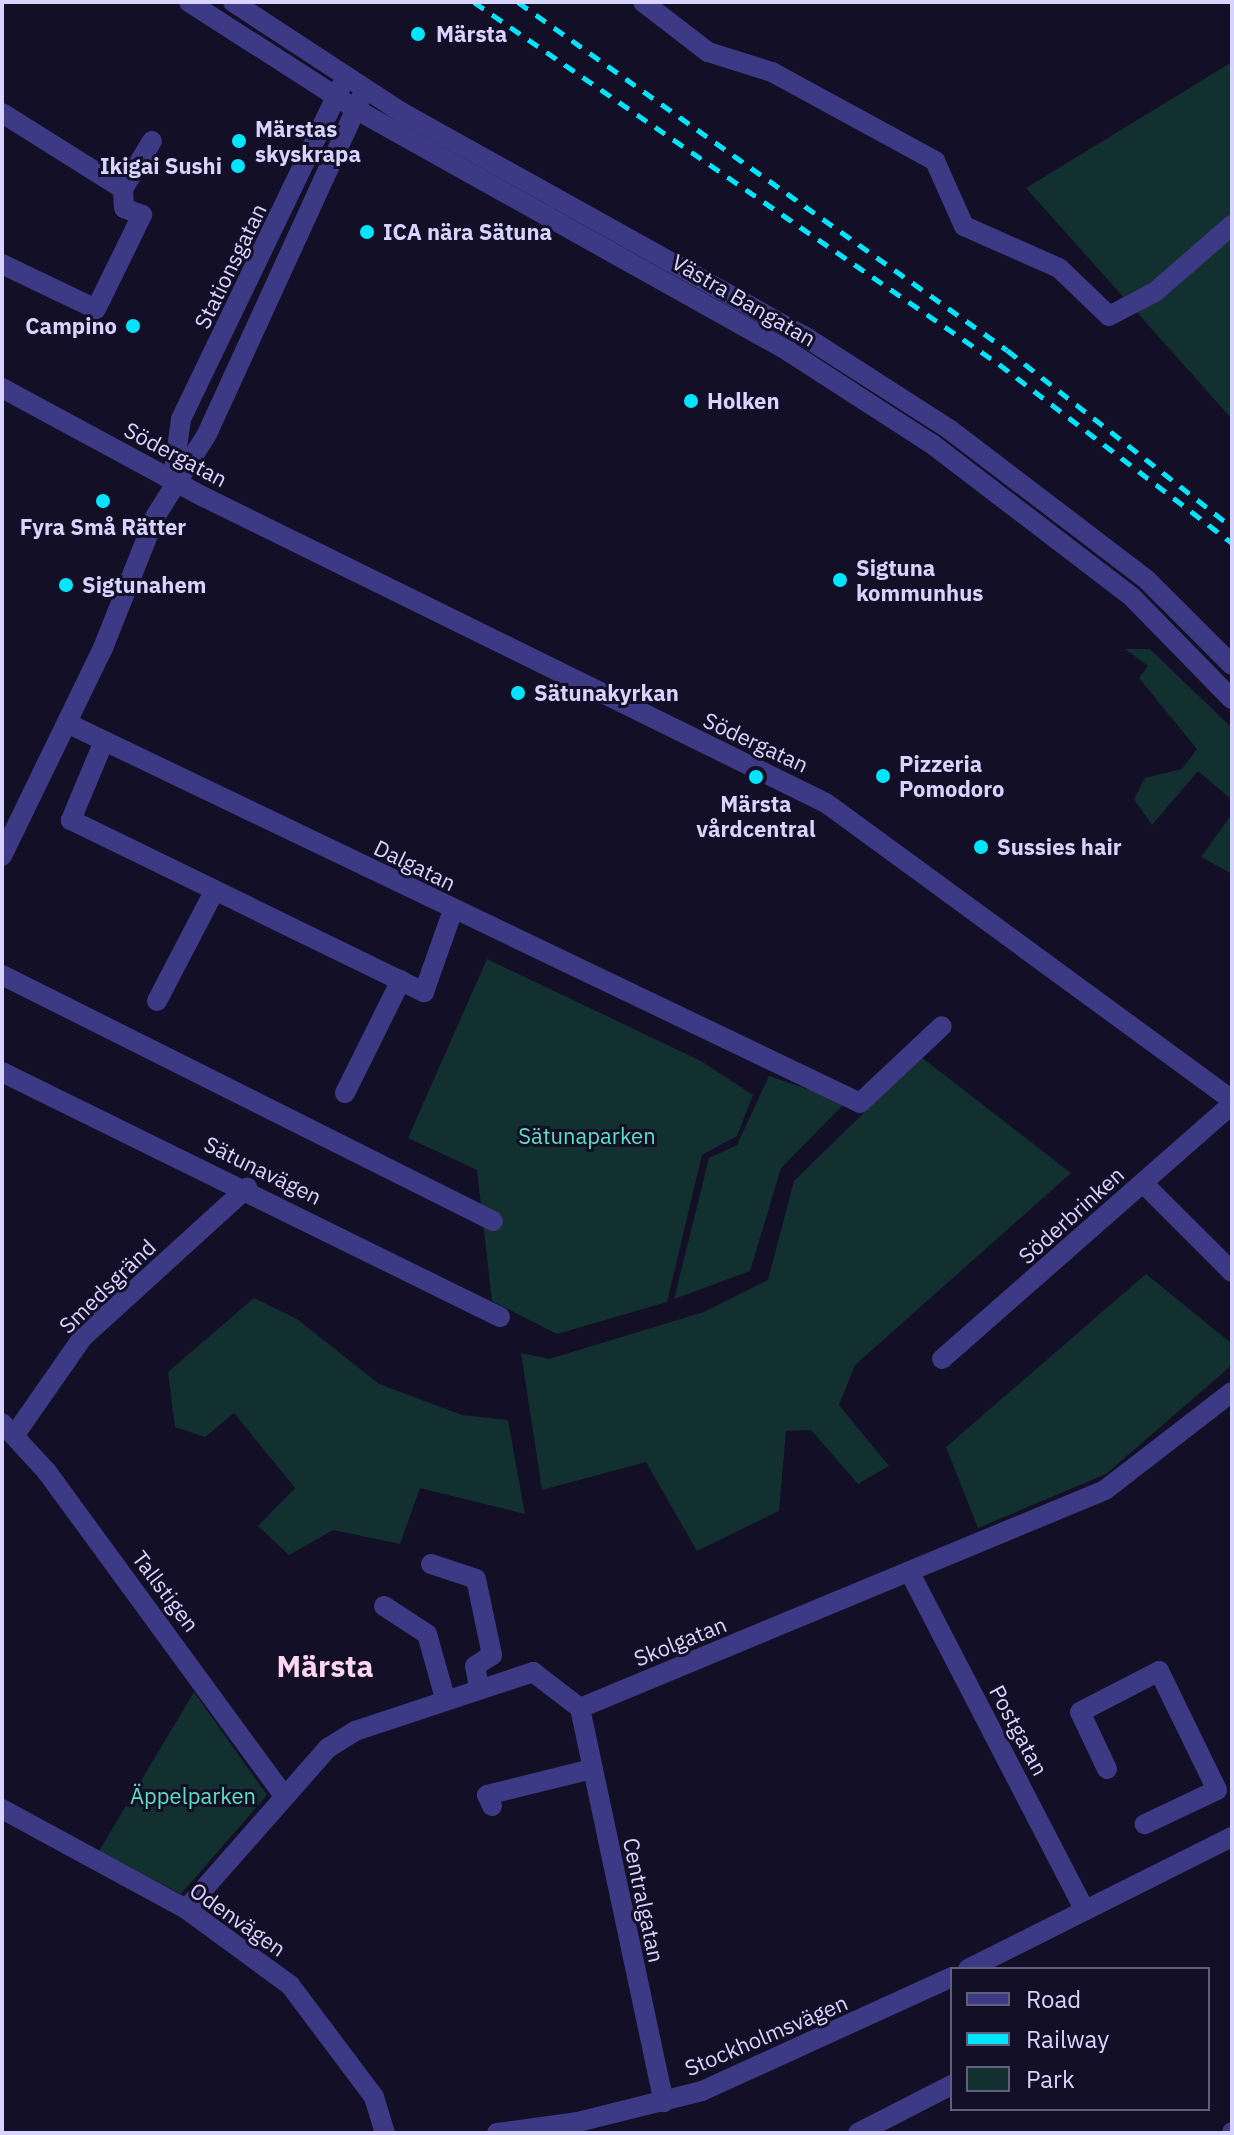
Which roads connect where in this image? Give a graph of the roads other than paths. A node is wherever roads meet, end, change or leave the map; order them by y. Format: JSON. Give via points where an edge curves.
{"nodes":[{"id":1,"x":189,"y":2,"type":"edge"},
{"id":2,"x":233,"y":2,"type":"edge"},
{"id":3,"x":643,"y":2,"type":"edge"},
{"id":4,"x":345,"y":77,"type":"junction"},
{"id":5,"x":363,"y":90,"type":"junction"},
{"id":6,"x":335,"y":97,"type":"junction"},
{"id":7,"x":357,"y":110,"type":"junction"},
{"id":8,"x":2,"y":113,"type":"edge"},
{"id":9,"x":152,"y":141,"type":"dead end"},
{"id":10,"x":123,"y":189,"type":"junction"},
{"id":11,"x":1232,"y":225,"type":"edge"},
{"id":12,"x":2,"y":264,"type":"edge"},
{"id":13,"x":2,"y":388,"type":"edge"},
{"id":14,"x":173,"y":481,"type":"junction"},
{"id":15,"x":1232,"y":665,"type":"edge"},
{"id":16,"x":1232,"y":699,"type":"edge"},
{"id":17,"x":67,"y":723,"type":"junction"},
{"id":18,"x":104,"y":741,"type":"junction"},
{"id":19,"x":2,"y":856,"type":"edge"},
{"id":20,"x":215,"y":890,"type":"junction"},
{"id":21,"x":453,"y":910,"type":"junction"},
{"id":22,"x":2,"y":975,"type":"edge"},
{"id":23,"x":401,"y":980,"type":"junction"},
{"id":24,"x":157,"y":1001,"type":"dead end"},
{"id":25,"x":942,"y":1026,"type":"dead end"},
{"id":26,"x":2,"y":1072,"type":"edge"},
{"id":27,"x":345,"y":1093,"type":"dead end"},
{"id":28,"x":1232,"y":1102,"type":"edge"},
{"id":29,"x":1143,"y":1183,"type":"junction"},
{"id":30,"x":247,"y":1188,"type":"junction"},
{"id":31,"x":493,"y":1221,"type":"dead end"},
{"id":32,"x":1232,"y":1272,"type":"edge"},
{"id":33,"x":500,"y":1317,"type":"dead end"},
{"id":34,"x":942,"y":1359,"type":"dead end"},
{"id":35,"x":1232,"y":1392,"type":"edge"},
{"id":36,"x":9,"y":1428,"type":"edge"},
{"id":37,"x":431,"y":1564,"type":"dead end"},
{"id":38,"x":910,"y":1573,"type":"junction"},
{"id":39,"x":384,"y":1606,"type":"dead end"},
{"id":40,"x":479,"y":1687,"type":"junction"},
{"id":41,"x":445,"y":1698,"type":"junction"},
{"id":42,"x":580,"y":1708,"type":"junction"},
{"id":43,"x":592,"y":1769,"type":"junction"},
{"id":44,"x":1107,"y":1769,"type":"dead end"},
{"id":45,"x":284,"y":1796,"type":"junction"},
{"id":46,"x":492,"y":1806,"type":"dead end"},
{"id":47,"x":2,"y":1809,"type":"edge"},
{"id":48,"x":1145,"y":1824,"type":"dead end"},
{"id":49,"x":1232,"y":1837,"type":"edge"},
{"id":50,"x":186,"y":1909,"type":"junction"},
{"id":51,"x":1085,"y":1910,"type":"junction"},
{"id":52,"x":972,"y":1967,"type":"edge"},
{"id":53,"x":950,"y":1978,"type":"edge"},
{"id":54,"x":950,"y":2086,"type":"edge"},
{"id":55,"x":664,"y":2102,"type":"junction"},
{"id":56,"x":528,"y":2131,"type":"edge"},
{"id":57,"x":385,"y":2133,"type":"edge"},
{"id":58,"x":497,"y":2133,"type":"edge"},
{"id":59,"x":858,"y":2133,"type":"edge"}],
"edges":[{"from":1,"to":6,"type":"street","name":"Västra Bangatan"},
{"from":2,"to":4,"type":"street","name":"Västra Bangatan"},
{"from":3,"to":11,"type":"street","via":[[708,52],[772,72],[935,161],[964,226],[1059,268],[1109,316],[1155,292]]},
{"from":4,"to":5,"type":"street","name":"Västra Bangatan"},
{"from":4,"to":6,"type":"street","name":"Stationsgatan"},
{"from":5,"to":7,"type":"street","name":"Stationsgatan"},
{"from":5,"to":15,"type":"street","name":"Västra Bangatan","via":[[804,336],[949,429],[1147,580]]},
{"from":6,"to":7,"type":"street","name":"Västra Bangatan"},
{"from":6,"to":14,"type":"street","name":"Stationsgatan","via":[[181,419]]},
{"from":7,"to":14,"type":"street","name":"Stationsgatan","via":[[207,434]]},
{"from":7,"to":16,"type":"street","name":"Västra Bangatan","via":[[788,351],[932,444],[1131,596]]},
{"from":8,"to":10,"type":"street"},
{"from":9,"to":10,"type":"street"},
{"from":10,"to":12,"type":"street","via":[[124,208],[142,215],[96,309]]},
{"from":13,"to":14,"type":"street","name":"Södergatan"},
{"from":14,"to":17,"type":"street","name":"Stationsgatan"},
{"from":14,"to":28,"type":"street","name":"Södergatan","via":[[826,803]]},
{"from":17,"to":18,"type":"street","name":"Dalgatan"},
{"from":17,"to":19,"type":"street","name":"Stationsgatan"},
{"from":18,"to":20,"type":"street","via":[[71,820]]},
{"from":18,"to":21,"type":"street","name":"Dalgatan"},
{"from":20,"to":23,"type":"street"},
{"from":20,"to":24,"type":"street"},
{"from":21,"to":23,"type":"street","via":[[424,992]]},
{"from":21,"to":25,"type":"street","name":"Dalgatan","via":[[860,1103]]},
{"from":22,"to":31,"type":"street"},
{"from":23,"to":27,"type":"street"},
{"from":26,"to":30,"type":"street","name":"Sätunavägen"},
{"from":28,"to":29,"type":"street","name":"Söderbrinken"},
{"from":29,"to":32,"type":"street"},
{"from":29,"to":34,"type":"street","name":"Söderbrinken"},
{"from":30,"to":33,"type":"street","name":"Sätunavägen"},
{"from":30,"to":36,"type":"street","name":"Smedsgränd","via":[[83,1337]]},
{"from":35,"to":38,"type":"street","name":"Skolgatan","via":[[1105,1490]]},
{"from":36,"to":45,"type":"street","name":"Tallstigen"},
{"from":37,"to":40,"type":"street","via":[[476,1579],[492,1655],[475,1666]]},
{"from":38,"to":42,"type":"street","name":"Skolgatan"},
{"from":38,"to":51,"type":"street","name":"Postgatan"},
{"from":39,"to":41,"type":"street","via":[[427,1634]]},
{"from":40,"to":41,"type":"street"},
{"from":40,"to":42,"type":"street","via":[[533,1672]]},
{"from":41,"to":45,"type":"street","via":[[355,1731],[328,1748]]},
{"from":42,"to":43,"type":"street","name":"Centralgatan"},
{"from":43,"to":46,"type":"street","via":[[487,1795]]},
{"from":43,"to":55,"type":"street","name":"Centralgatan"},
{"from":44,"to":48,"type":"street","via":[[1080,1712],[1159,1671],[1217,1790]]},
{"from":45,"to":50,"type":"street"},
{"from":47,"to":50,"type":"street","name":"Odenvägen"},
{"from":49,"to":51,"type":"street"},
{"from":50,"to":57,"type":"street","name":"Odenvägen","via":[[290,1985],[374,2097]]},
{"from":51,"to":52,"type":"street"},
{"from":53,"to":55,"type":"street","name":"Stockholmsvägen","via":[[769,2064]]},
{"from":54,"to":59,"type":"street"},
{"from":55,"to":56,"type":"street","name":"Stockholmsvägen"},
{"from":56,"to":58,"type":"street","name":"Stockholmsvägen"}]}
